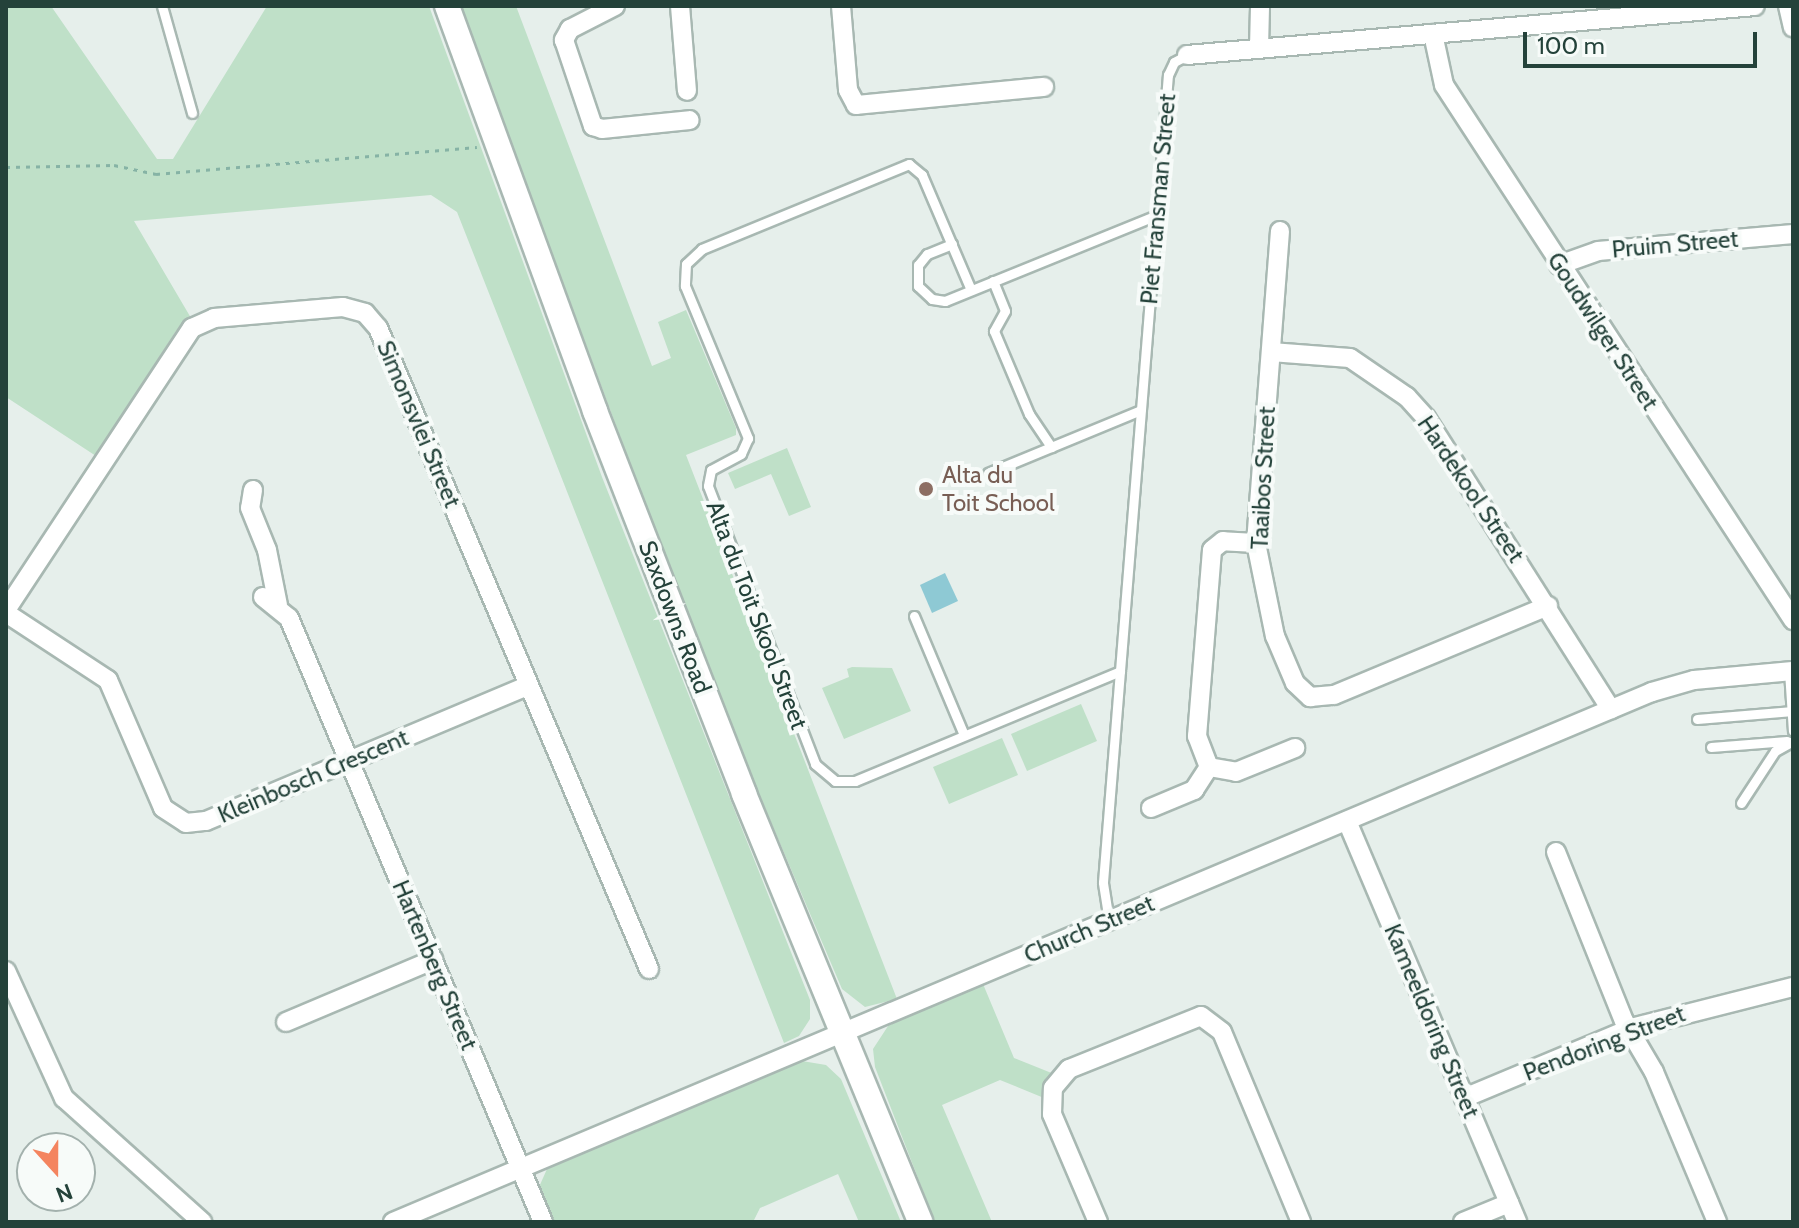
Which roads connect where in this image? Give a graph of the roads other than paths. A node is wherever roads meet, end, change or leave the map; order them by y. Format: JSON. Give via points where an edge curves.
{"nodes":[{"id":1,"x":162,"y":6,"type":"edge"},
{"id":2,"x":447,"y":6,"type":"edge"},
{"id":3,"x":615,"y":6,"type":"edge"},
{"id":4,"x":680,"y":6,"type":"edge"},
{"id":5,"x":841,"y":6,"type":"edge"},
{"id":6,"x":1260,"y":6,"type":"edge"},
{"id":7,"x":1755,"y":6,"type":"edge"},
{"id":8,"x":1788,"y":6,"type":"edge"},
{"id":9,"x":1793,"y":27,"type":"edge"},
{"id":10,"x":1433,"y":34,"type":"junction"},
{"id":11,"x":1259,"y":48,"type":"junction"},
{"id":12,"x":1187,"y":55,"type":"joint"},
{"id":13,"x":1044,"y":87,"type":"dead end"},
{"id":14,"x":687,"y":91,"type":"dead end"},
{"id":15,"x":192,"y":113,"type":"dead end"},
{"id":16,"x":690,"y":120,"type":"dead end"},
{"id":17,"x":1157,"y":215,"type":"junction"},
{"id":18,"x":1280,"y":231,"type":"dead end"},
{"id":19,"x":1793,"y":234,"type":"edge"},
{"id":20,"x":952,"y":244,"type":"junction"},
{"id":21,"x":1559,"y":265,"type":"junction"},
{"id":22,"x":993,"y":281,"type":"junction"},
{"id":23,"x":971,"y":290,"type":"junction"},
{"id":24,"x":1271,"y":352,"type":"junction"},
{"id":25,"x":1141,"y":410,"type":"junction"},
{"id":26,"x":1051,"y":447,"type":"junction"},
{"id":27,"x":988,"y":473,"type":"dead end"},
{"id":28,"x":253,"y":490,"type":"dead end"},
{"id":29,"x":1256,"y":543,"type":"junction"},
{"id":30,"x":1548,"y":606,"type":"junction"},
{"id":31,"x":6,"y":611,"type":"edge"},
{"id":32,"x":914,"y":616,"type":"dead end"},
{"id":33,"x":1793,"y":620,"type":"edge"},
{"id":34,"x":1120,"y":671,"type":"junction"},
{"id":35,"x":1791,"y":671,"type":"edge"},
{"id":36,"x":529,"y":685,"type":"junction"},
{"id":37,"x":1611,"y":709,"type":"junction"},
{"id":38,"x":1792,"y":711,"type":"edge"},
{"id":39,"x":1697,"y":719,"type":"dead end"},
{"id":40,"x":1793,"y":731,"type":"edge"},
{"id":41,"x":964,"y":735,"type":"junction"},
{"id":42,"x":1793,"y":740,"type":"edge"},
{"id":43,"x":1711,"y":747,"type":"dead end"},
{"id":44,"x":1295,"y":748,"type":"dead end"},
{"id":45,"x":349,"y":761,"type":"junction"},
{"id":46,"x":1209,"y":767,"type":"junction"},
{"id":47,"x":1741,"y":803,"type":"dead end"},
{"id":48,"x":1151,"y":808,"type":"dead end"},
{"id":49,"x":1347,"y":821,"type":"junction"},
{"id":50,"x":1556,"y":852,"type":"dead end"},
{"id":51,"x":1109,"y":921,"type":"junction"},
{"id":52,"x":433,"y":960,"type":"junction"},
{"id":53,"x":649,"y":969,"type":"dead end"},
{"id":54,"x":6,"y":971,"type":"edge"},
{"id":55,"x":1793,"y":987,"type":"edge"},
{"id":56,"x":286,"y":1022,"type":"dead end"},
{"id":57,"x":1631,"y":1028,"type":"junction"},
{"id":58,"x":845,"y":1032,"type":"junction"},
{"id":59,"x":1464,"y":1098,"type":"junction"},
{"id":60,"x":520,"y":1168,"type":"junction"},
{"id":61,"x":1509,"y":1203,"type":"junction"},
{"id":62,"x":202,"y":1222,"type":"edge"},
{"id":63,"x":393,"y":1222,"type":"edge"},
{"id":64,"x":543,"y":1222,"type":"edge"},
{"id":65,"x":920,"y":1222,"type":"edge"},
{"id":66,"x":1098,"y":1222,"type":"edge"},
{"id":67,"x":1301,"y":1222,"type":"edge"},
{"id":68,"x":1463,"y":1222,"type":"edge"},
{"id":69,"x":1517,"y":1222,"type":"edge"},
{"id":70,"x":1717,"y":1222,"type":"edge"}],
"edges":[{"from":1,"to":15,"type":"lane"},
{"from":2,"to":58,"type":"street","name":"Saxdowns Road","via":[[744,794]]},
{"from":3,"to":16,"type":"street","via":[[570,29],[564,40],[593,126]]},
{"from":4,"to":14,"type":"street"},
{"from":5,"to":13,"type":"street","via":[[848,90],[856,105]]},
{"from":6,"to":11,"type":"street"},
{"from":7,"to":10,"type":"street","name":"Piet Fransman Street"},
{"from":8,"to":9,"type":"street"},
{"from":10,"to":11,"type":"street","name":"Piet Fransman Street"},
{"from":10,"to":21,"type":"street","name":"Goudwilger Street","via":[[1444,85]]},
{"from":11,"to":12,"type":"street","name":"Piet Fransman Street"},
{"from":12,"to":17,"type":"lane","name":"Piet Fransman Street","via":[[1174,62],[1168,75]]},
{"from":17,"to":22,"type":"lane"},
{"from":17,"to":25,"type":"lane","name":"Piet Fransman Street"},
{"from":18,"to":24,"type":"street","name":"Taaibos Street"},
{"from":19,"to":21,"type":"street","name":"Pruim Street","via":[[1598,251]]},
{"from":20,"to":23,"type":"lane","name":"Alta du Toit Skool Street"},
{"from":20,"to":23,"type":"lane","via":[[922,259],[918,286],[938,301]]},
{"from":20,"to":41,"type":"lane","name":"Alta du Toit Skool Street","via":[[920,171],[904,164],[702,249],[686,264],[683,279],[748,438],[741,454],[711,470],[708,486],[815,764],[835,781],[855,781]]},
{"from":21,"to":33,"type":"street","name":"Goudwilger Street"},
{"from":22,"to":23,"type":"lane"},
{"from":22,"to":26,"type":"lane","via":[[1005,311],[994,331],[1029,414]]},
{"from":24,"to":29,"type":"street","name":"Taaibos Street"},
{"from":24,"to":30,"type":"street","name":"Hardekool Street","via":[[1350,358],[1407,397],[1426,418]]},
{"from":25,"to":26,"type":"lane"},
{"from":25,"to":34,"type":"lane","name":"Piet Fransman Street"},
{"from":26,"to":27,"type":"lane"},
{"from":28,"to":45,"type":"street","name":"Hartenberg Street","via":[[250,508],[267,550],[270,601],[289,618]]},
{"from":29,"to":30,"type":"street","name":"Taaibos Street","via":[[1275,636],[1288,673],[1310,697],[1334,695]]},
{"from":29,"to":46,"type":"street","via":[[1223,541],[1210,555],[1197,736]]},
{"from":30,"to":37,"type":"street","name":"Hardekool Street"},
{"from":31,"to":36,"type":"street","name":"Simonsvlei Street","via":[[192,328],[214,318],[351,308],[365,313],[378,328]]},
{"from":31,"to":45,"type":"street","name":"Kleinbosch Crescent","via":[[108,680],[163,808],[179,821],[206,821]]},
{"from":32,"to":41,"type":"lane"},
{"from":34,"to":41,"type":"lane","name":"Alta du Toit Skool Street"},
{"from":34,"to":51,"type":"lane","name":"Piet Fransman Street","via":[[1103,882]]},
{"from":35,"to":37,"type":"street","name":"Church Street","via":[[1680,682]]},
{"from":35,"to":38,"type":"lane"},
{"from":36,"to":45,"type":"street","name":"Kleinbosch Crescent"},
{"from":36,"to":53,"type":"street","name":"Simonsvlei Street"},
{"from":37,"to":49,"type":"street","name":"Church Street"},
{"from":38,"to":39,"type":"lane"},
{"from":38,"to":40,"type":"lane"},
{"from":42,"to":43,"type":"lane"},
{"from":42,"to":47,"type":"lane","via":[[1775,751]]},
{"from":44,"to":46,"type":"street","via":[[1236,772]]},
{"from":45,"to":52,"type":"street","name":"Hartenberg Street"},
{"from":46,"to":48,"type":"street","via":[[1194,790]]},
{"from":49,"to":51,"type":"street","name":"Church Street"},
{"from":49,"to":59,"type":"street","name":"Kameeldoring Street"},
{"from":50,"to":57,"type":"street","via":[[1617,1007]]},
{"from":51,"to":58,"type":"street","name":"Church Street"},
{"from":52,"to":56,"type":"street"},
{"from":52,"to":60,"type":"street","name":"Hartenberg Street"},
{"from":54,"to":62,"type":"street","via":[[64,1098]]},
{"from":55,"to":57,"type":"street","name":"Pendoring Street"},
{"from":57,"to":59,"type":"street","name":"Pendoring Street"},
{"from":57,"to":70,"type":"street"},
{"from":58,"to":60,"type":"street","name":"Church Street"},
{"from":58,"to":65,"type":"street","name":"Saxdowns Road"},
{"from":59,"to":61,"type":"street","name":"Kameeldoring Street"},
{"from":60,"to":63,"type":"street","name":"Church Street"},
{"from":60,"to":64,"type":"street","name":"Hartenberg Street"},
{"from":61,"to":68,"type":"street"},
{"from":61,"to":69,"type":"street","name":"Kameeldoring Street"},
{"from":66,"to":67,"type":"street","via":[[1052,1114],[1053,1088],[1069,1069],[1188,1019],[1208,1018],[1222,1032]]}]}
